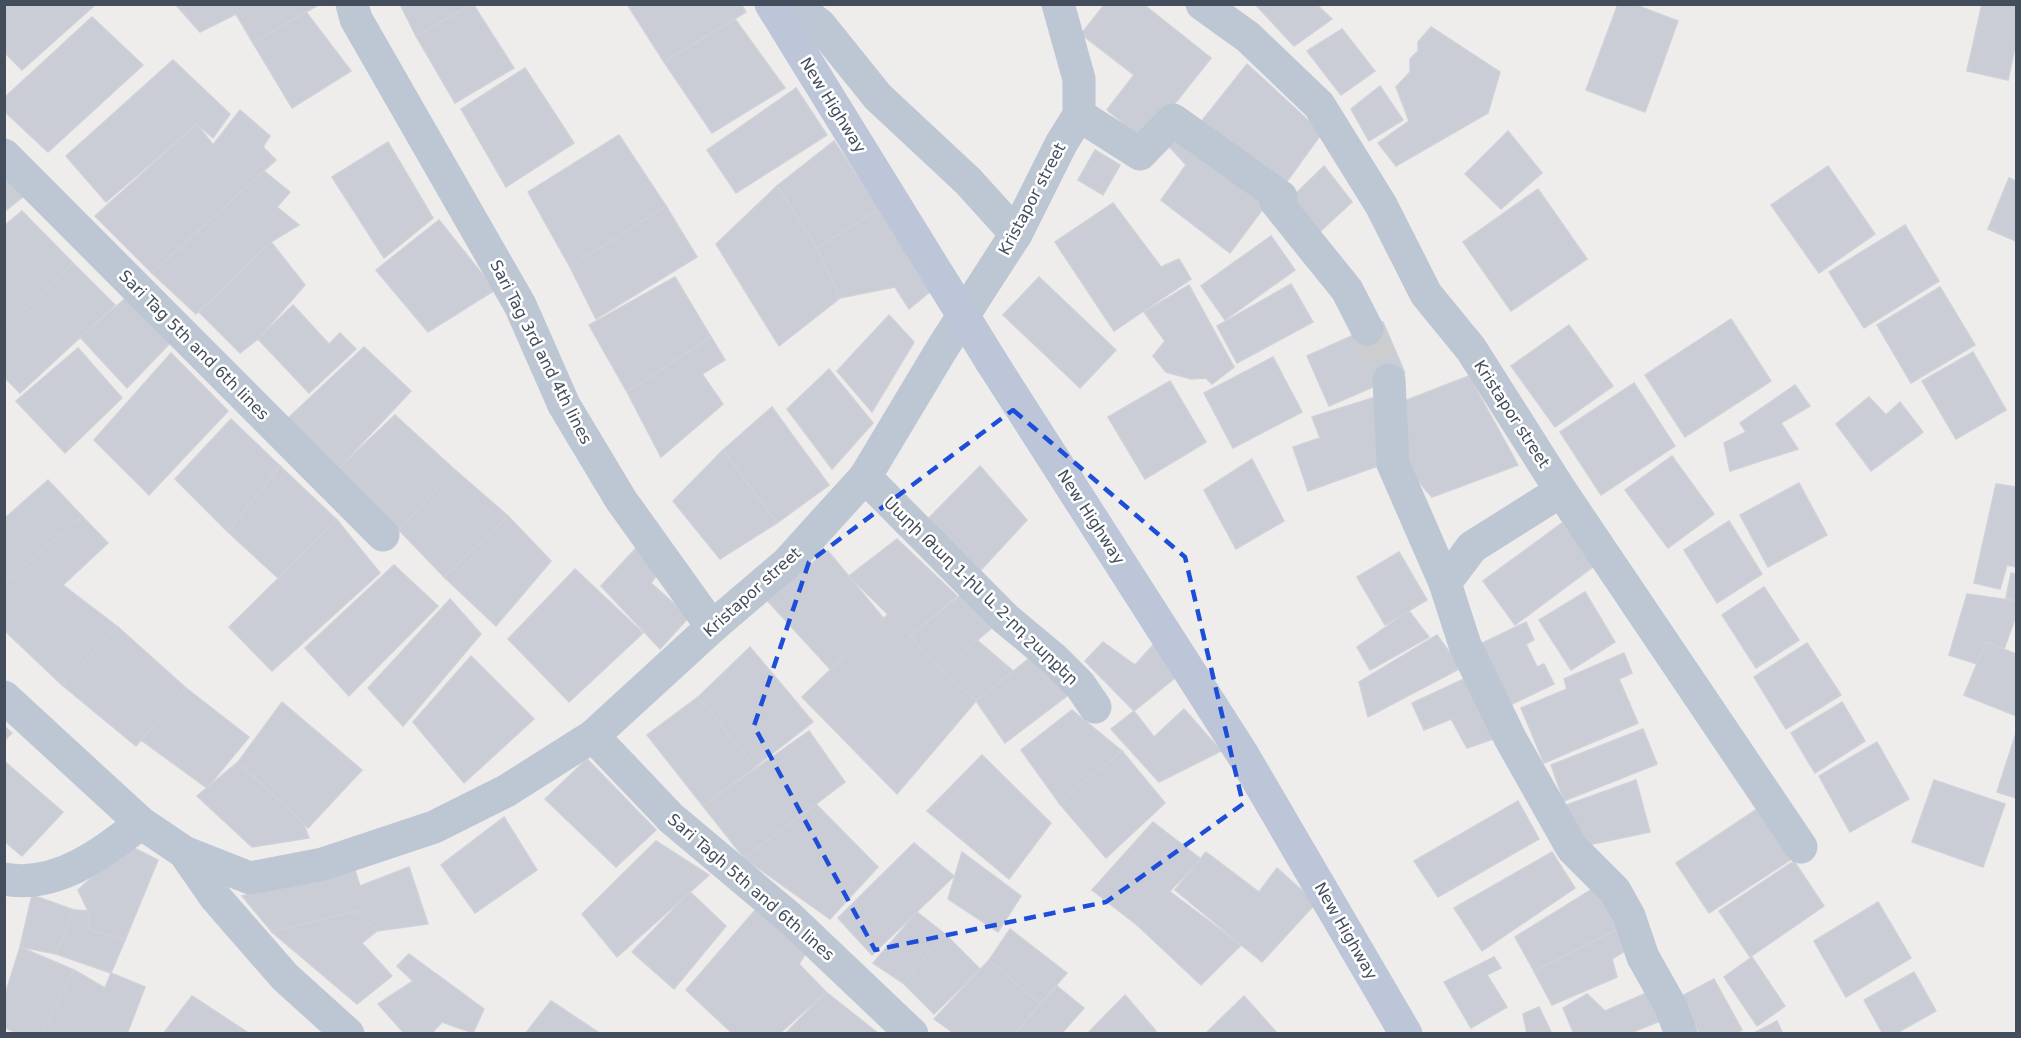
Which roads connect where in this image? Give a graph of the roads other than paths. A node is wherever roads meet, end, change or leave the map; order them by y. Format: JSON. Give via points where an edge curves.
{"nodes":[{"id":1,"x":352,"y":4,"type":"edge"},
{"id":2,"x":771,"y":4,"type":"edge"},
{"id":3,"x":793,"y":4,"type":"edge"},
{"id":4,"x":1058,"y":4,"type":"edge"},
{"id":5,"x":1202,"y":4,"type":"edge"},
{"id":6,"x":1079,"y":115,"type":"junction"},
{"id":7,"x":4,"y":155,"type":"edge"},
{"id":8,"x":1016,"y":234,"type":"junction"},
{"id":9,"x":1367,"y":329,"type":"tunnel mouth"},
{"id":10,"x":1389,"y":380,"type":"tunnel mouth"},
{"id":11,"x":865,"y":477,"type":"junction"},
{"id":12,"x":1561,"y":491,"type":"junction"},
{"id":13,"x":383,"y":536,"type":"dead end"},
{"id":14,"x":1445,"y":583,"type":"junction"},
{"id":15,"x":712,"y":627,"type":"junction"},
{"id":16,"x":4,"y":697,"type":"edge"},
{"id":17,"x":1095,"y":706,"type":"dead end"},
{"id":18,"x":593,"y":735,"type":"junction"},
{"id":19,"x":141,"y":823,"type":"junction"},
{"id":20,"x":1801,"y":847,"type":"dead end"},
{"id":21,"x":184,"y":852,"type":"junction"},
{"id":22,"x":4,"y":879,"type":"edge"},
{"id":23,"x":348,"y":1034,"type":"edge"},
{"id":24,"x":912,"y":1034,"type":"edge"},
{"id":25,"x":1406,"y":1034,"type":"edge"},
{"id":26,"x":1681,"y":1034,"type":"edge"}],
"edges":[{"from":1,"to":15,"type":"street","name":"Sari Tag 3rd and 4th lines","via":[[356,19],[520,305],[564,405],[621,500]]},
{"from":2,"to":25,"type":"main road","name":"New Highway","bridge":true,"via":[[991,361],[1244,755]]},
{"from":3,"to":8,"type":"street","via":[[820,24],[878,97],[968,181]]},
{"from":4,"to":6,"type":"street","via":[[1079,79]]},
{"from":5,"to":12,"type":"street","name":"Kristapor street","via":[[1248,37],[1319,105],[1381,206],[1426,294],[1471,349]]},
{"from":6,"to":8,"type":"street","name":"Kristapor street"},
{"from":6,"to":9,"type":"street","via":[[1140,153],[1173,120],[1281,196],[1276,202],[1347,290]]},
{"from":7,"to":13,"type":"street","name":"Sari Tag 5th and 6th lines"},
{"from":8,"to":11,"type":"street","name":"Kristapor street"},
{"from":10,"to":14,"type":"street","via":[[1393,464]]},
{"from":11,"to":15,"type":"street","name":"Kristapor street","via":[[788,563]]},
{"from":11,"to":17,"type":"street","name":"Սարի Թաղ 1-ին և 2-րդ շարքեր","via":[[1006,619],[1054,659]]},
{"from":12,"to":14,"type":"street","via":[[1472,547]]},
{"from":12,"to":20,"type":"street","name":"Kristapor street"},
{"from":14,"to":26,"type":"street","via":[[1465,645],[1510,738],[1572,848],[1615,891]]},
{"from":15,"to":18,"type":"street","name":"Kristapor street"},
{"from":16,"to":19,"type":"street"},
{"from":18,"to":21,"type":"street","name":"Kristapor street","via":[[506,791],[434,827],[323,864],[250,878]]},
{"from":18,"to":24,"type":"street","name":"Sari Tagh 5th and 6th lines","via":[[671,818],[790,918]]},
{"from":19,"to":21,"type":"street"},
{"from":19,"to":22,"type":"street","via":[[100,854],[68,871],[21,882]]},
{"from":21,"to":23,"type":"street","via":[[216,898],[285,977]]}]}
